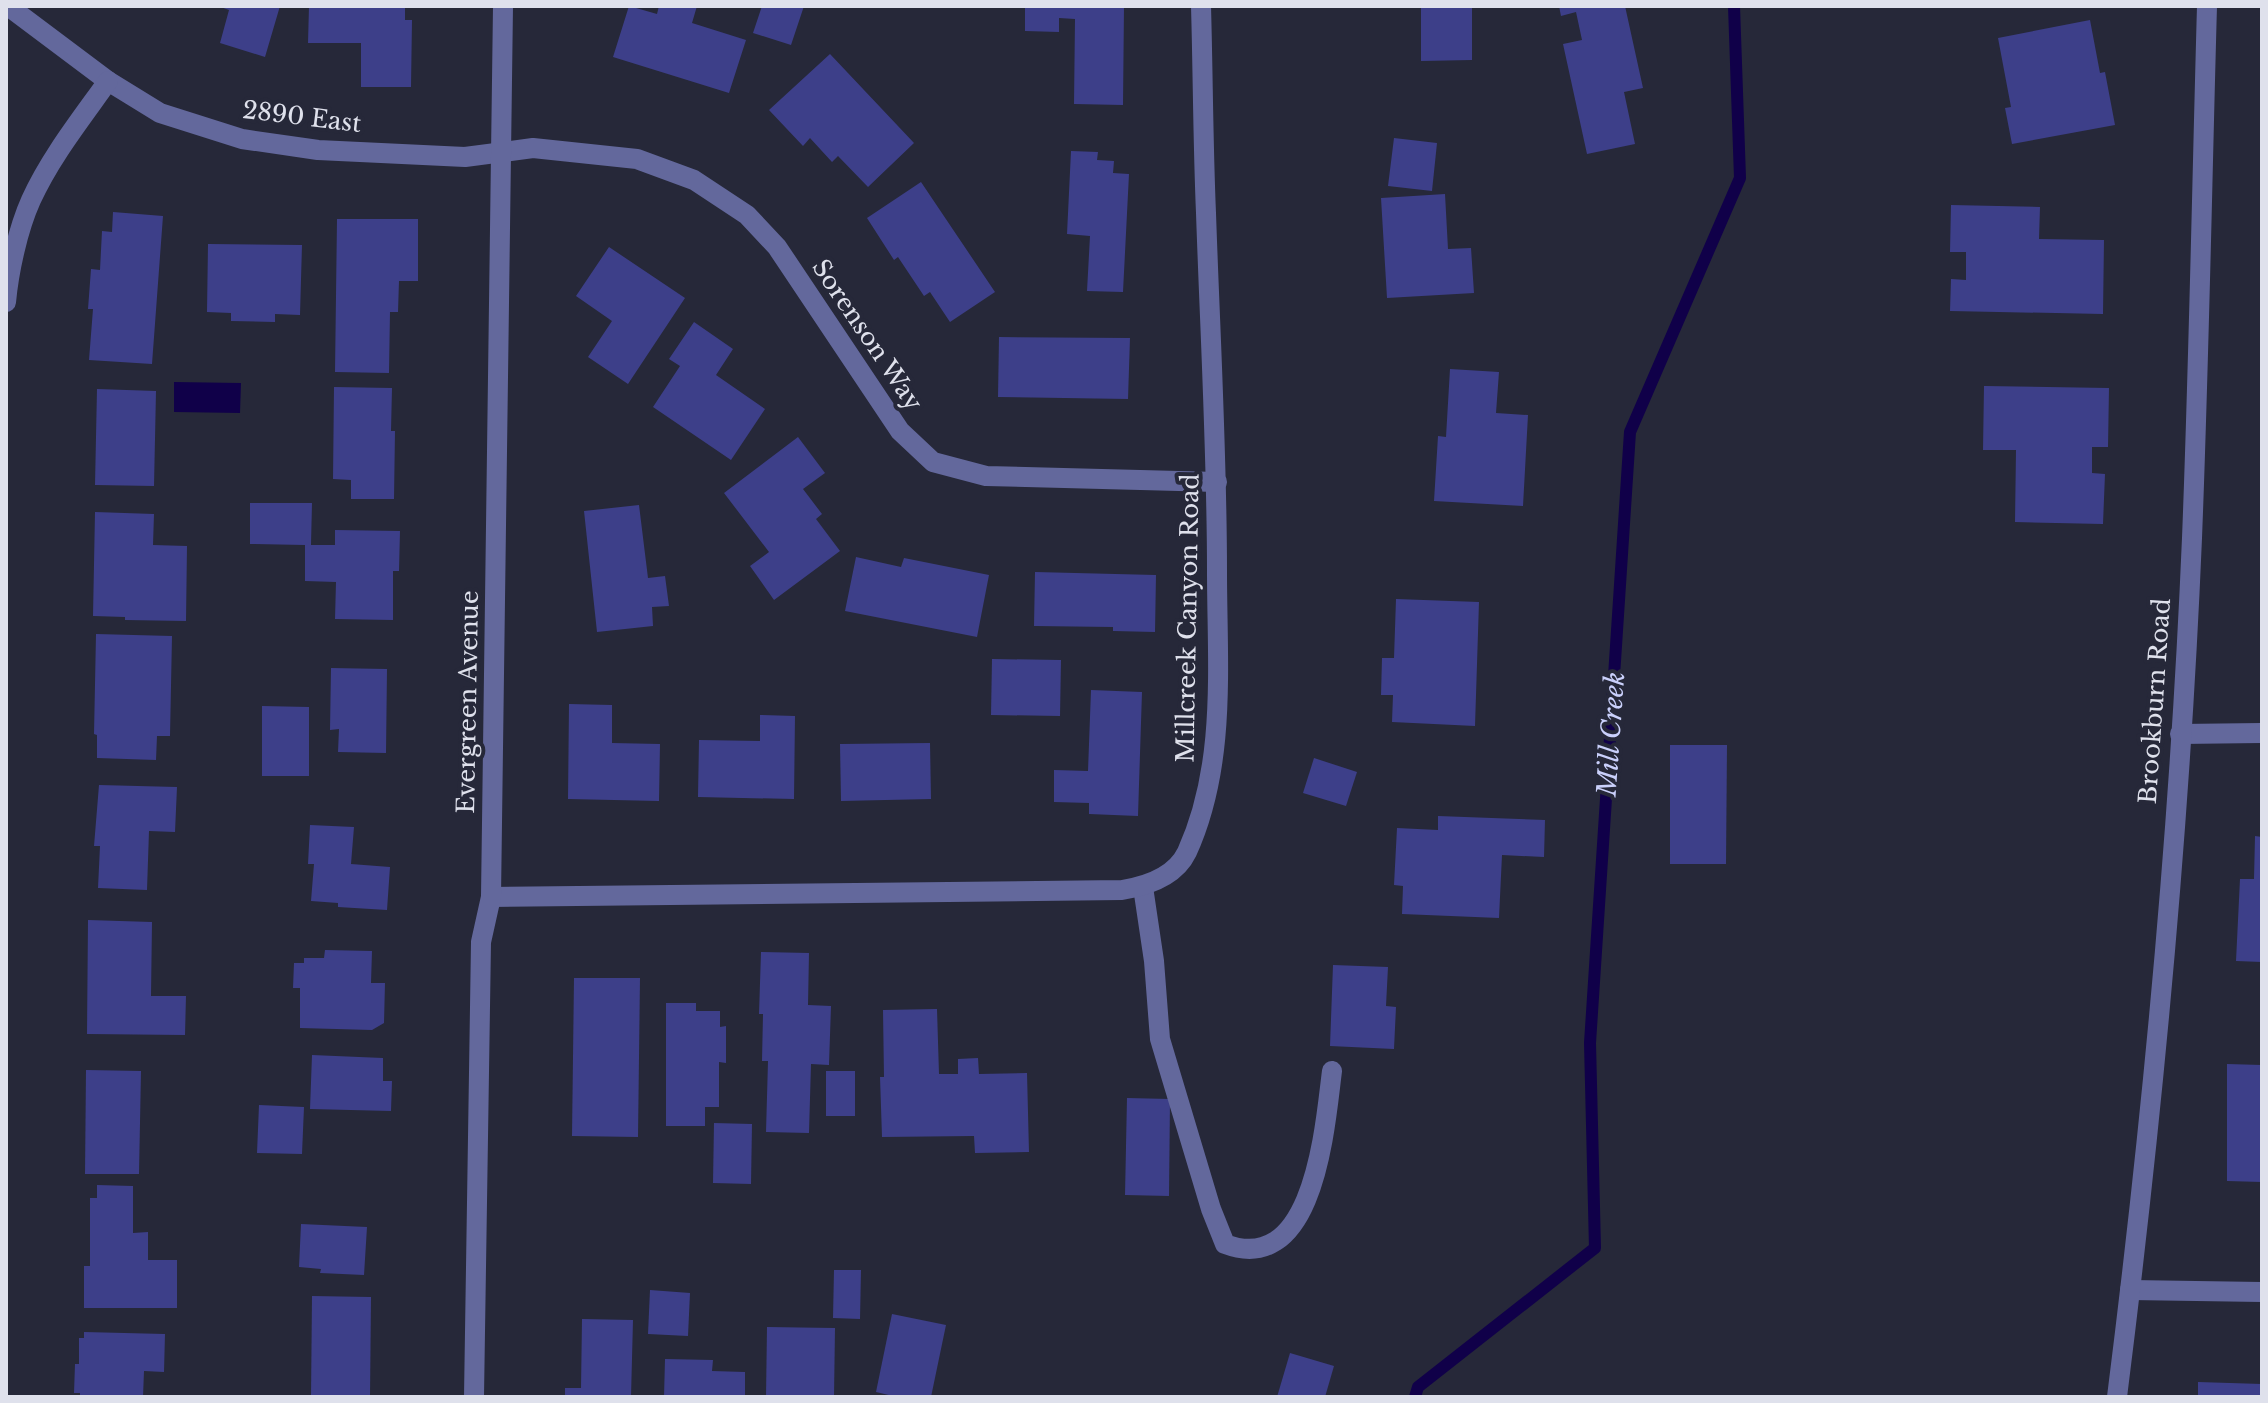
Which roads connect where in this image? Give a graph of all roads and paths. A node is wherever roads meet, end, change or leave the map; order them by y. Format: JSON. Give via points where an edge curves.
{"nodes":[{"id":1,"x":8,"y":6,"type":"edge"},
{"id":2,"x":503,"y":6,"type":"edge"},
{"id":3,"x":1201,"y":6,"type":"edge"},
{"id":4,"x":2207,"y":6,"type":"edge"},
{"id":5,"x":108,"y":81,"type":"junction"},
{"id":6,"x":501,"y":153,"type":"junction"},
{"id":7,"x":6,"y":302,"type":"edge"},
{"id":8,"x":1217,"y":482,"type":"junction"},
{"id":9,"x":2262,"y":733,"type":"edge"},
{"id":10,"x":2180,"y":734,"type":"junction"},
{"id":11,"x":1143,"y":887,"type":"junction"},
{"id":12,"x":491,"y":897,"type":"junction"},
{"id":13,"x":1332,"y":1071,"type":"dead end"},
{"id":14,"x":2130,"y":1290,"type":"junction"},
{"id":15,"x":2262,"y":1292,"type":"edge"},
{"id":16,"x":474,"y":1397,"type":"edge"},
{"id":17,"x":2117,"y":1397,"type":"edge"}],
"edges":[{"from":1,"to":5,"type":"street","name":"2890 East"},
{"from":2,"to":6,"type":"street","name":"Evergreen Avenue"},
{"from":3,"to":8,"type":"street","name":"Millcreek Canyon Road"},
{"from":4,"to":10,"type":"street","name":"Brookburn Road","via":[[2192,525]]},
{"from":5,"to":6,"type":"street","name":"2890 East","via":[[160,113],[242,139],[318,150],[465,157]]},
{"from":5,"to":7,"type":"street","via":[[31,201]]},
{"from":6,"to":8,"type":"street","name":"Sorenson Way","via":[[533,148],[637,159],[694,180],[747,215],[777,247],[900,431],[933,462],[986,476]]},
{"from":6,"to":12,"type":"street","name":"Evergreen Avenue"},
{"from":8,"to":11,"type":"street","name":"Millcreek Canyon Road","via":[[1217,727],[1212,778],[1186,854],[1168,875]]},
{"from":9,"to":10,"type":"street"},
{"from":10,"to":14,"type":"street","name":"Brookburn Road","via":[[2162,987]]},
{"from":11,"to":12,"type":"street","name":"Millcreek Canyon Road"},
{"from":11,"to":13,"type":"street","via":[[1164,1054],[1225,1244],[1262,1246],[1288,1232],[1299,1216],[1317,1166]]},
{"from":12,"to":16,"type":"street","name":"Evergreen Avenue","via":[[481,942]]},
{"from":14,"to":15,"type":"street"},
{"from":14,"to":17,"type":"street","name":"Brookburn Road"}]}
